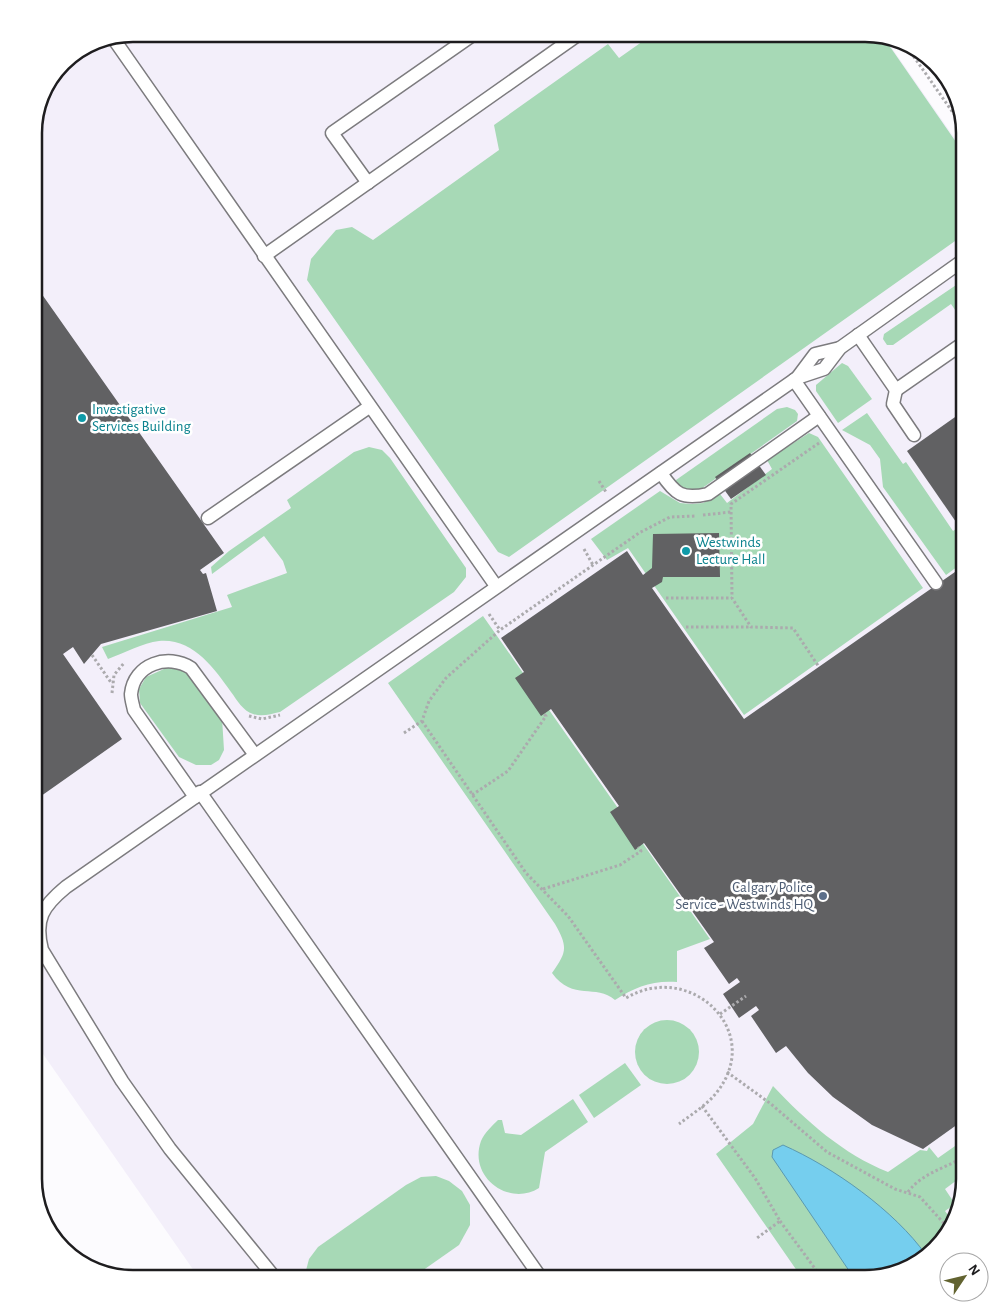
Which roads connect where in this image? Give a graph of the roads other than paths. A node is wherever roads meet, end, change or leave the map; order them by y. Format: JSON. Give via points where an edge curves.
{"nodes":[{"id":1,"x":462,"y":42,"type":"edge"},
{"id":2,"x":568,"y":43,"type":"edge"},
{"id":3,"x":117,"y":44,"type":"edge"},
{"id":4,"x":368,"y":183,"type":"junction"},
{"id":5,"x":264,"y":256,"type":"junction"},
{"id":6,"x":956,"y":265,"type":"edge"},
{"id":7,"x":858,"y":335,"type":"junction"},
{"id":8,"x":956,"y":348,"type":"edge"},
{"id":9,"x":796,"y":379,"type":"junction"},
{"id":10,"x":896,"y":390,"type":"junction"},
{"id":11,"x":369,"y":407,"type":"junction"},
{"id":12,"x":819,"y":416,"type":"junction"},
{"id":13,"x":914,"y":434,"type":"dead end"},
{"id":14,"x":660,"y":473,"type":"junction"},
{"id":15,"x":208,"y":518,"type":"dead end"},
{"id":16,"x":936,"y":583,"type":"dead end"},
{"id":17,"x":496,"y":586,"type":"junction"},
{"id":18,"x":255,"y":755,"type":"junction"},
{"id":19,"x":197,"y":794,"type":"junction"},
{"id":20,"x":42,"y":916,"type":"edge"},
{"id":21,"x":42,"y":950,"type":"edge"},
{"id":22,"x":268,"y":1270,"type":"edge"},
{"id":23,"x":535,"y":1270,"type":"edge"}],
"edges":[{"from":1,"to":4,"type":"lane","via":[[332,133]]},
{"from":2,"to":4,"type":"lane"},
{"from":3,"to":5,"type":"lane"},
{"from":4,"to":5,"type":"lane"},
{"from":5,"to":11,"type":"lane"},
{"from":6,"to":7,"type":"lane"},
{"from":7,"to":9,"type":"lane","via":[[840,348],[824,369]]},
{"from":7,"to":10,"type":"lane"},
{"from":8,"to":10,"type":"lane"},
{"from":9,"to":12,"type":"lane"},
{"from":9,"to":14,"type":"lane"},
{"from":10,"to":13,"type":"lane","via":[[893,404]]},
{"from":11,"to":15,"type":"lane"},
{"from":11,"to":17,"type":"lane"},
{"from":12,"to":14,"type":"lane","via":[[708,494],[692,498],[681,495]]},
{"from":12,"to":16,"type":"lane"},
{"from":14,"to":17,"type":"lane"},
{"from":17,"to":18,"type":"lane"},
{"from":18,"to":19,"type":"lane"},
{"from":18,"to":19,"type":"lane","via":[[197,674],[183,662],[167,660],[144,670],[131,694],[134,710]]},
{"from":19,"to":20,"type":"lane","via":[[54,896]]},
{"from":19,"to":23,"type":"lane"},
{"from":21,"to":22,"type":"lane","via":[[122,1081],[170,1149]]}]}
